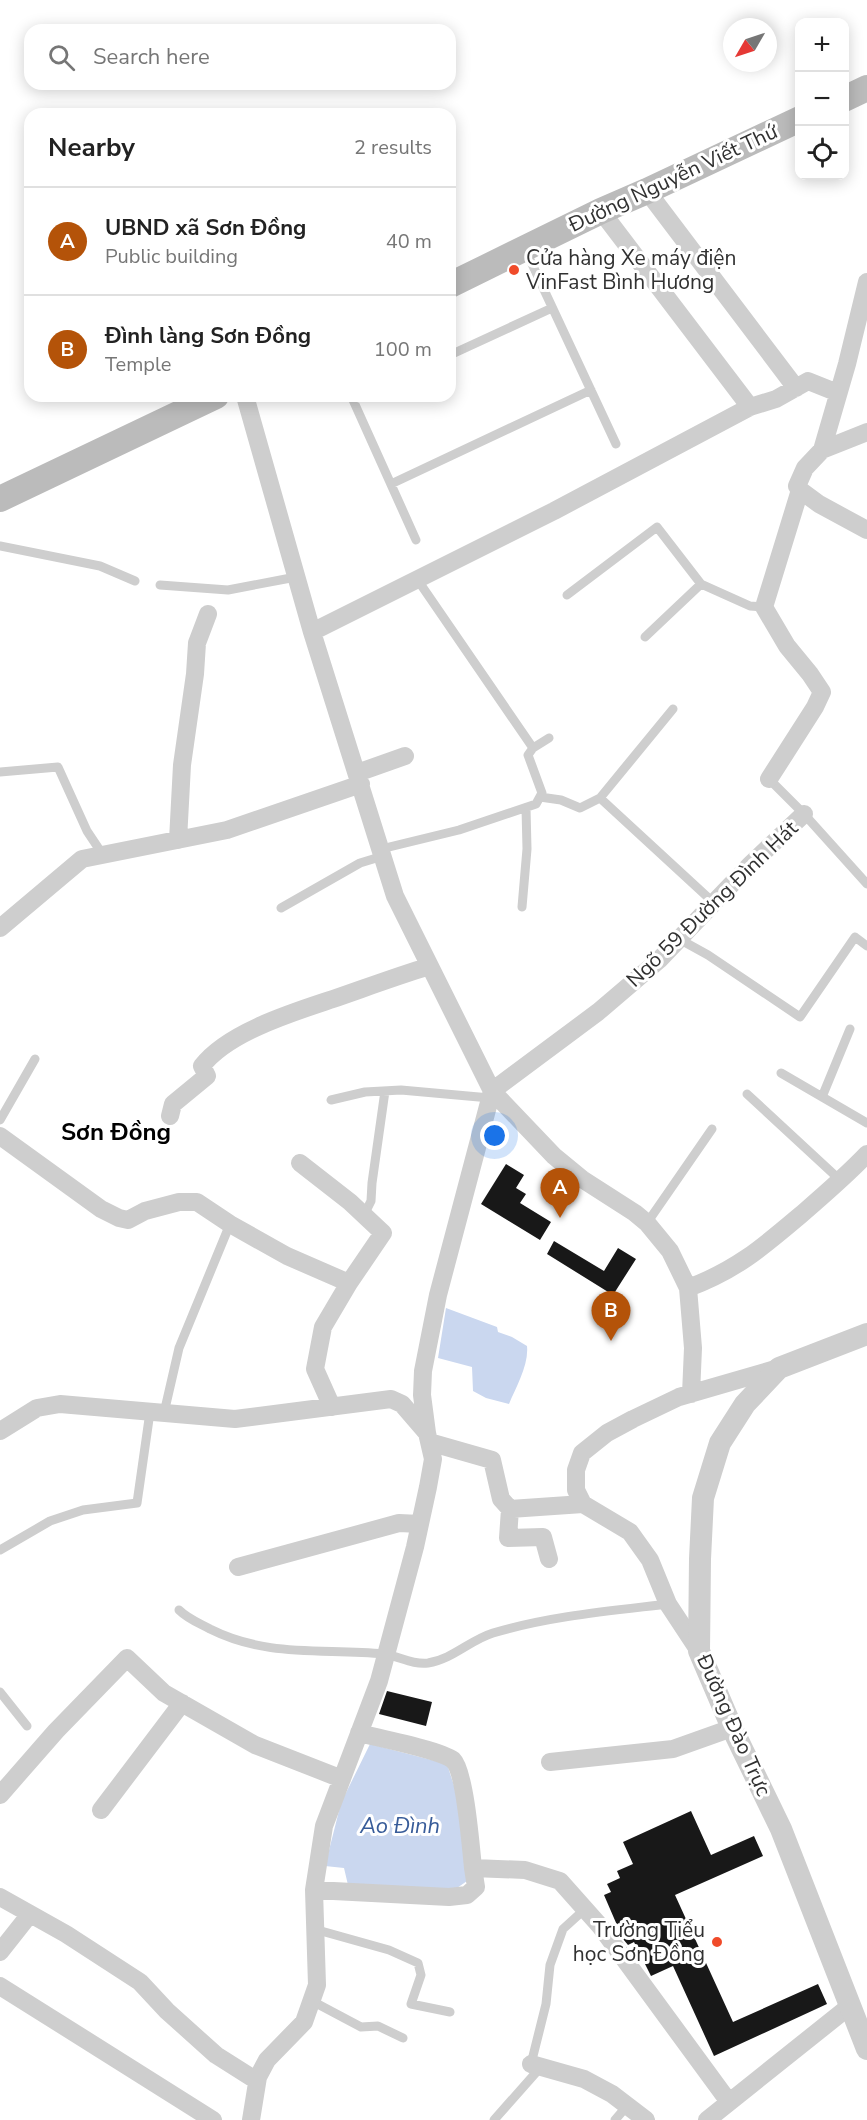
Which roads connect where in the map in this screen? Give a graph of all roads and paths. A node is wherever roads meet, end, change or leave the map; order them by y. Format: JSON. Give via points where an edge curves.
{"nodes":[{"id":1,"x":867,"y":88,"type":"edge"},
{"id":2,"x":849,"y":97,"type":"edge"},
{"id":3,"x":795,"y":121,"type":"edge"},
{"id":4,"x":647,"y":191,"type":"junction"},
{"id":5,"x":600,"y":211,"type":"junction"},
{"id":6,"x":525,"y":249,"type":"junction"},
{"id":7,"x":456,"y":282,"type":"edge"},
{"id":8,"x":867,"y":282,"type":"edge"},
{"id":9,"x":552,"y":308,"type":"junction"},
{"id":10,"x":456,"y":352,"type":"edge"},
{"id":11,"x":796,"y":388,"type":"junction"},
{"id":12,"x":591,"y":390,"type":"junction"},
{"id":13,"x":838,"y":393,"type":"junction"},
{"id":14,"x":203,"y":402,"type":"edge"},
{"id":15,"x":247,"y":402,"type":"edge"},
{"id":16,"x":354,"y":402,"type":"edge"},
{"id":17,"x":750,"y":407,"type":"junction"},
{"id":18,"x":867,"y":432,"type":"edge"},
{"id":19,"x":616,"y":444,"type":"dead end"},
{"id":20,"x":822,"y":450,"type":"junction"},
{"id":21,"x":391,"y":484,"type":"junction"},
{"id":22,"x":800,"y":490,"type":"junction"},
{"id":23,"x":0,"y":499,"type":"edge"},
{"id":24,"x":867,"y":530,"type":"edge"},
{"id":25,"x":416,"y":540,"type":"dead end"},
{"id":26,"x":0,"y":546,"type":"edge"},
{"id":27,"x":296,"y":577,"type":"junction"},
{"id":28,"x":417,"y":579,"type":"junction"},
{"id":29,"x":135,"y":581,"type":"dead end"},
{"id":30,"x":700,"y":584,"type":"junction"},
{"id":31,"x":160,"y":585,"type":"dead end"},
{"id":32,"x":567,"y":595,"type":"dead end"},
{"id":33,"x":764,"y":607,"type":"junction"},
{"id":34,"x":208,"y":614,"type":"dead end"},
{"id":35,"x":312,"y":632,"type":"junction"},
{"id":36,"x":645,"y":637,"type":"dead end"},
{"id":37,"x":673,"y":709,"type":"dead end"},
{"id":38,"x":549,"y":738,"type":"dead end"},
{"id":39,"x":532,"y":748,"type":"junction"},
{"id":40,"x":405,"y":756,"type":"dead end"},
{"id":41,"x":0,"y":772,"type":"edge"},
{"id":42,"x":359,"y":779,"type":"junction"},
{"id":43,"x":770,"y":779,"type":"joint"},
{"id":44,"x":540,"y":797,"type":"junction"},
{"id":45,"x":600,"y":798,"type":"junction"},
{"id":46,"x":526,"y":808,"type":"junction"},
{"id":47,"x":804,"y":814,"type":"junction"},
{"id":48,"x":178,"y":840,"type":"junction"},
{"id":49,"x":382,"y":853,"type":"junction"},
{"id":50,"x":103,"y":855,"type":"junction"},
{"id":51,"x":867,"y":884,"type":"edge"},
{"id":52,"x":714,"y":903,"type":"junction"},
{"id":53,"x":281,"y":908,"type":"dead end"},
{"id":54,"x":522,"y":908,"type":"dead end"},
{"id":55,"x":0,"y":928,"type":"edge"},
{"id":56,"x":679,"y":939,"type":"junction"},
{"id":57,"x":867,"y":946,"type":"edge"},
{"id":58,"x":430,"y":966,"type":"junction"},
{"id":59,"x":850,"y":1029,"type":"dead end"},
{"id":60,"x":35,"y":1059,"type":"dead end"},
{"id":61,"x":781,"y":1073,"type":"dead end"},
{"id":62,"x":385,"y":1091,"type":"junction"},
{"id":63,"x":491,"y":1095,"type":"junction"},
{"id":64,"x":747,"y":1095,"type":"dead end"},
{"id":65,"x":822,"y":1097,"type":"junction"},
{"id":66,"x":331,"y":1100,"type":"dead end"},
{"id":67,"x":170,"y":1116,"type":"dead end"},
{"id":68,"x":0,"y":1120,"type":"edge"},
{"id":69,"x":867,"y":1123,"type":"edge"},
{"id":70,"x":712,"y":1129,"type":"dead end"},
{"id":71,"x":0,"y":1136,"type":"edge"},
{"id":72,"x":867,"y":1154,"type":"edge"},
{"id":73,"x":300,"y":1163,"type":"dead end"},
{"id":74,"x":840,"y":1180,"type":"junction"},
{"id":75,"x":364,"y":1215,"type":"junction"},
{"id":76,"x":647,"y":1223,"type":"junction"},
{"id":77,"x":230,"y":1224,"type":"junction"},
{"id":78,"x":349,"y":1283,"type":"junction"},
{"id":79,"x":688,"y":1288,"type":"junction"},
{"id":80,"x":867,"y":1334,"type":"edge"},
{"id":81,"x":779,"y":1368,"type":"junction"},
{"id":82,"x":691,"y":1394,"type":"junction"},
{"id":83,"x":332,"y":1407,"type":"junction"},
{"id":84,"x":157,"y":1412,"type":"junction"},
{"id":85,"x":0,"y":1431,"type":"edge"},
{"id":86,"x":428,"y":1438,"type":"junction"},
{"id":87,"x":583,"y":1504,"type":"junction"},
{"id":88,"x":510,"y":1509,"type":"junction"},
{"id":89,"x":420,"y":1524,"type":"junction"},
{"id":90,"x":0,"y":1550,"type":"edge"},
{"id":91,"x":549,"y":1559,"type":"dead end"},
{"id":92,"x":238,"y":1567,"type":"dead end"},
{"id":93,"x":668,"y":1604,"type":"junction"},
{"id":94,"x":179,"y":1610,"type":"dead end"},
{"id":95,"x":699,"y":1651,"type":"junction"},
{"id":96,"x":386,"y":1654,"type":"junction"},
{"id":97,"x":0,"y":1692,"type":"edge"},
{"id":98,"x":182,"y":1703,"type":"junction"},
{"id":99,"x":27,"y":1726,"type":"dead end"},
{"id":100,"x":732,"y":1728,"type":"junction"},
{"id":101,"x":359,"y":1733,"type":"junction"},
{"id":102,"x":550,"y":1762,"type":"dead end"},
{"id":103,"x":342,"y":1779,"type":"junction"},
{"id":104,"x":0,"y":1795,"type":"edge"},
{"id":105,"x":101,"y":1810,"type":"dead end"},
{"id":106,"x":473,"y":1868,"type":"junction"},
{"id":107,"x":314,"y":1890,"type":"junction"},
{"id":108,"x":0,"y":1897,"type":"edge"},
{"id":109,"x":585,"y":1909,"type":"junction"},
{"id":110,"x":30,"y":1914,"type":"junction"},
{"id":111,"x":314,"y":1929,"type":"junction"},
{"id":112,"x":0,"y":1952,"type":"edge"},
{"id":113,"x":0,"y":1986,"type":"edge"},
{"id":114,"x":312,"y":2001,"type":"junction"},
{"id":115,"x":850,"y":2005,"type":"junction"},
{"id":116,"x":450,"y":2012,"type":"dead end"},
{"id":117,"x":403,"y":2038,"type":"dead end"},
{"id":118,"x":867,"y":2049,"type":"edge"},
{"id":119,"x":535,"y":2066,"type":"junction"},
{"id":120,"x":257,"y":2081,"type":"junction"},
{"id":121,"x":729,"y":2102,"type":"junction"},
{"id":122,"x":627,"y":2106,"type":"junction"},
{"id":123,"x":213,"y":2120,"type":"edge"},
{"id":124,"x":251,"y":2120,"type":"edge"},
{"id":125,"x":494,"y":2120,"type":"edge"},
{"id":126,"x":615,"y":2120,"type":"edge"},
{"id":127,"x":646,"y":2120,"type":"edge"},
{"id":128,"x":707,"y":2120,"type":"edge"}],
"edges":[{"from":1,"to":2,"type":"main road"},
{"from":3,"to":4,"type":"main road","name":"Đường Nguyễn Viết Thứ"},
{"from":4,"to":5,"type":"main road","name":"Đường Nguyễn Viết Thứ"},
{"from":4,"to":11,"type":"street"},
{"from":5,"to":6,"type":"main road","name":"Đường Nguyễn Viết Thứ"},
{"from":5,"to":17,"type":"street"},
{"from":6,"to":7,"type":"main road","name":"Đường Nguyễn Viết Thứ"},
{"from":6,"to":9,"type":"lane"},
{"from":8,"to":13,"type":"street"},
{"from":9,"to":10,"type":"lane"},
{"from":9,"to":12,"type":"lane"},
{"from":11,"to":13,"type":"street","via":[[808,381]]},
{"from":11,"to":17,"type":"street"},
{"from":12,"to":19,"type":"lane"},
{"from":12,"to":21,"type":"lane"},
{"from":13,"to":20,"type":"street"},
{"from":14,"to":23,"type":"main road"},
{"from":15,"to":27,"type":"street"},
{"from":16,"to":21,"type":"lane"},
{"from":17,"to":28,"type":"street"},
{"from":18,"to":20,"type":"street"},
{"from":20,"to":22,"type":"street","via":[[805,468],[797,486]]},
{"from":21,"to":25,"type":"lane"},
{"from":22,"to":24,"type":"street"},
{"from":22,"to":33,"type":"street"},
{"from":26,"to":29,"type":"lane","via":[[100,566]]},
{"from":27,"to":31,"type":"lane","via":[[228,590]]},
{"from":27,"to":35,"type":"street"},
{"from":28,"to":35,"type":"street"},
{"from":28,"to":39,"type":"lane"},
{"from":30,"to":32,"type":"lane","via":[[657,527]]},
{"from":30,"to":33,"type":"lane","via":[[750,606]]},
{"from":30,"to":36,"type":"lane"},
{"from":33,"to":43,"type":"street","name":"Ngõ 59 Đường Đình Hát","via":[[822,692]]},
{"from":34,"to":48,"type":"street","via":[[197,643],[182,765]]},
{"from":35,"to":42,"type":"street"},
{"from":37,"to":45,"type":"lane"},
{"from":38,"to":39,"type":"lane"},
{"from":39,"to":44,"type":"lane","via":[[528,755],[542,793]]},
{"from":40,"to":42,"type":"street"},
{"from":41,"to":50,"type":"lane","via":[[58,767],[87,831]]},
{"from":42,"to":48,"type":"street","via":[[227,830]]},
{"from":42,"to":49,"type":"street"},
{"from":43,"to":47,"type":"lane","name":"Ngõ 59 Đường Đình Hát"},
{"from":44,"to":45,"type":"lane","via":[[580,808]]},
{"from":44,"to":46,"type":"lane","via":[[536,804]]},
{"from":45,"to":52,"type":"lane"},
{"from":46,"to":49,"type":"lane"},
{"from":46,"to":54,"type":"lane"},
{"from":47,"to":51,"type":"lane"},
{"from":47,"to":52,"type":"street","name":"Ngõ 59 Đường Đình Hát"},
{"from":48,"to":50,"type":"street"},
{"from":49,"to":53,"type":"lane"},
{"from":49,"to":58,"type":"street","via":[[395,896]]},
{"from":50,"to":55,"type":"street","via":[[82,859]]},
{"from":52,"to":56,"type":"street","name":"Ngõ 59 Đường Đình Hát"},
{"from":56,"to":57,"type":"lane","via":[[800,1017],[855,937]]},
{"from":56,"to":63,"type":"street","name":"Ngõ 59 Đường Đình Hát","via":[[598,1012]]},
{"from":58,"to":63,"type":"street"},
{"from":58,"to":67,"type":"street","via":[[288,1014],[243,1035],[202,1065],[207,1076],[172,1104]]},
{"from":59,"to":65,"type":"lane"},
{"from":60,"to":68,"type":"lane"},
{"from":61,"to":65,"type":"lane"},
{"from":62,"to":63,"type":"lane"},
{"from":62,"to":66,"type":"lane"},
{"from":62,"to":75,"type":"lane","via":[[371,1201]]},
{"from":63,"to":76,"type":"street","via":[[582,1179]]},
{"from":63,"to":86,"type":"street","via":[[438,1295],[423,1371]]},
{"from":64,"to":74,"type":"lane"},
{"from":65,"to":69,"type":"lane"},
{"from":70,"to":76,"type":"lane"},
{"from":71,"to":77,"type":"street","via":[[119,1218],[128,1220],[179,1202],[198,1202]]},
{"from":72,"to":74,"type":"street"},
{"from":73,"to":75,"type":"street"},
{"from":74,"to":79,"type":"street","via":[[757,1252],[732,1269]]},
{"from":75,"to":78,"type":"street","via":[[383,1233]]},
{"from":76,"to":79,"type":"street","via":[[670,1251]]},
{"from":77,"to":78,"type":"street","via":[[287,1256]]},
{"from":77,"to":84,"type":"lane"},
{"from":78,"to":83,"type":"street","via":[[323,1327],[315,1369]]},
{"from":79,"to":82,"type":"street","via":[[693,1348]]},
{"from":80,"to":81,"type":"street","name":"Đường Đào Trực"},
{"from":81,"to":82,"type":"street"},
{"from":81,"to":95,"type":"street","name":"Đường Đào Trực","via":[[746,1404],[720,1443],[704,1498]]},
{"from":82,"to":87,"type":"street","via":[[607,1433],[582,1453],[576,1470],[576,1490]]},
{"from":83,"to":84,"type":"street","via":[[235,1419]]},
{"from":83,"to":86,"type":"street","via":[[391,1399],[402,1404]]},
{"from":84,"to":85,"type":"street","via":[[60,1404],[37,1408]]},
{"from":84,"to":90,"type":"lane","via":[[137,1503],[83,1510],[50,1521]]},
{"from":86,"to":88,"type":"street","via":[[492,1460],[501,1499]]},
{"from":86,"to":89,"type":"street","via":[[433,1459]]},
{"from":87,"to":88,"type":"street"},
{"from":87,"to":93,"type":"street","via":[[630,1532],[650,1560]]},
{"from":88,"to":91,"type":"street","via":[[508,1538],[543,1537]]},
{"from":89,"to":92,"type":"street","via":[[399,1523]]},
{"from":89,"to":96,"type":"street"},
{"from":93,"to":95,"type":"street"},
{"from":93,"to":96,"type":"lane","via":[[572,1615],[491,1633],[445,1659],[425,1663]]},
{"from":94,"to":96,"type":"lane","via":[[218,1633],[244,1642],[285,1650]]},
{"from":95,"to":100,"type":"street","name":"Đường Đào Trực"},
{"from":96,"to":101,"type":"street"},
{"from":97,"to":99,"type":"lane"},
{"from":98,"to":103,"type":"street","via":[[255,1744]]},
{"from":98,"to":104,"type":"street","via":[[164,1693],[127,1658]]},
{"from":98,"to":105,"type":"street"},
{"from":100,"to":102,"type":"street","via":[[673,1749]]},
{"from":100,"to":115,"type":"street","name":"Đường Đào Trực","via":[[781,1829]]},
{"from":101,"to":103,"type":"street"},
{"from":101,"to":106,"type":"street","via":[[453,1761],[463,1787]]},
{"from":103,"to":107,"type":"street","via":[[324,1826]]},
{"from":106,"to":107,"type":"street","via":[[476,1887],[467,1896]]},
{"from":106,"to":109,"type":"street","via":[[546,1875],[560,1881]]},
{"from":107,"to":111,"type":"street"},
{"from":108,"to":110,"type":"street"},
{"from":109,"to":119,"type":"lane","via":[[563,1929],[550,1965]]},
{"from":109,"to":121,"type":"street"},
{"from":110,"to":112,"type":"street"},
{"from":110,"to":120,"type":"street","via":[[140,1982],[216,2055]]},
{"from":111,"to":114,"type":"street","via":[[317,1985]]},
{"from":111,"to":116,"type":"lane","via":[[389,1950],[418,1963],[421,1975],[411,2004]]},
{"from":113,"to":123,"type":"street"},
{"from":114,"to":117,"type":"lane","via":[[361,2027],[378,2026]]},
{"from":114,"to":120,"type":"street","via":[[304,2022],[267,2060]]},
{"from":115,"to":118,"type":"street","name":"Đường Đào Trực"},
{"from":115,"to":121,"type":"street"},
{"from":119,"to":122,"type":"street","via":[[584,2079]]},
{"from":119,"to":125,"type":"lane"},
{"from":120,"to":124,"type":"street"},
{"from":121,"to":128,"type":"street"},
{"from":122,"to":126,"type":"lane"},
{"from":122,"to":127,"type":"street"}]}
